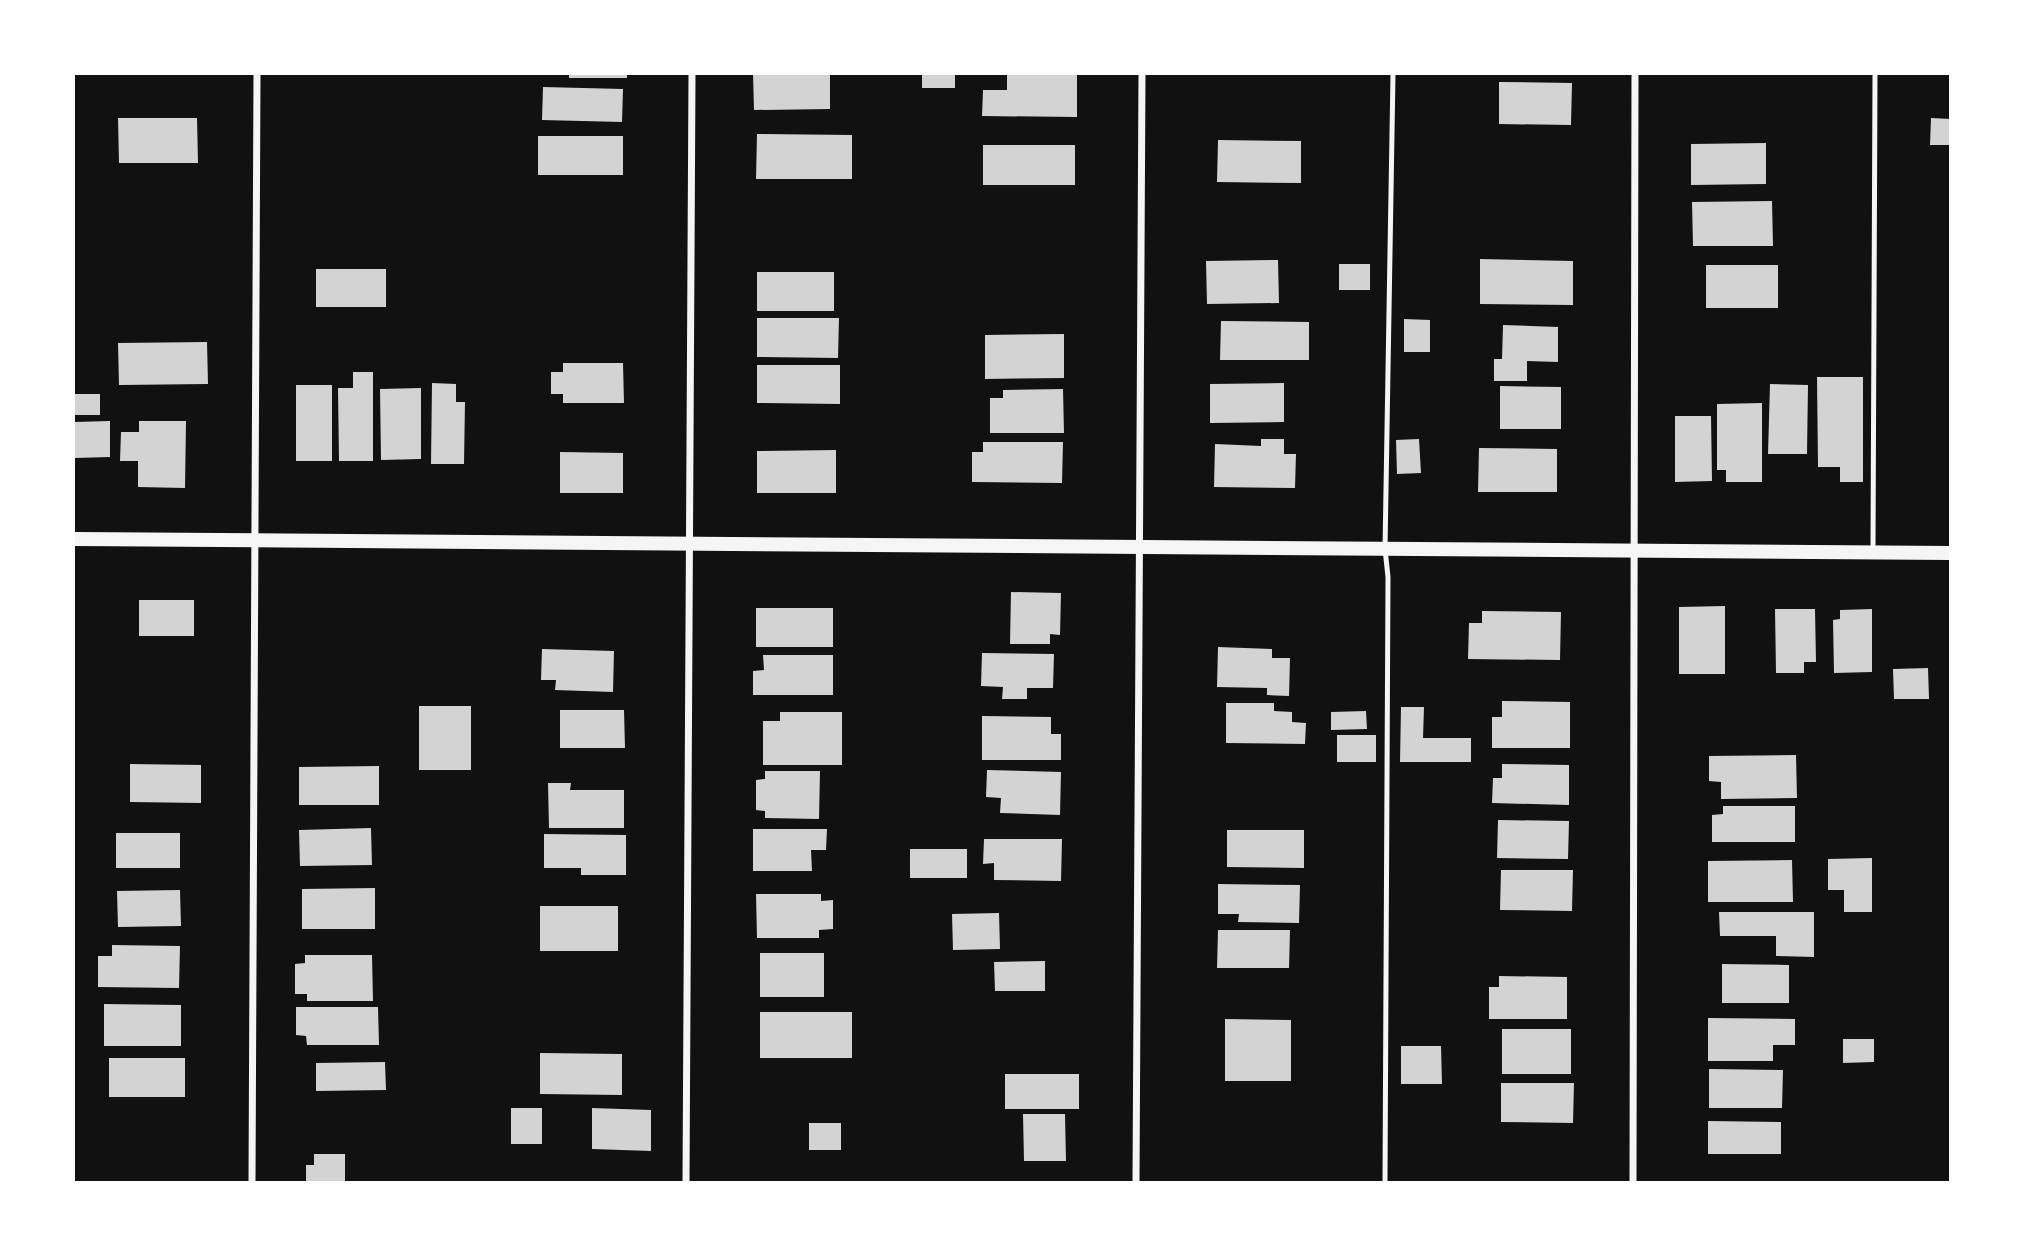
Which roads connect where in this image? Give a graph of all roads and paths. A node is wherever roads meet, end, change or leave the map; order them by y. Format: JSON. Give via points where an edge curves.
{"nodes":[{"id":1,"x":257,"y":74,"type":"edge"},
{"id":2,"x":692,"y":74,"type":"edge"},
{"id":3,"x":1142,"y":74,"type":"edge"},
{"id":4,"x":1393,"y":74,"type":"edge"},
{"id":5,"x":1634,"y":74,"type":"edge"},
{"id":6,"x":1875,"y":74,"type":"edge"},
{"id":7,"x":74,"y":539,"type":"edge"},
{"id":8,"x":255,"y":539,"type":"junction"},
{"id":9,"x":691,"y":544,"type":"junction"},
{"id":10,"x":1141,"y":547,"type":"junction"},
{"id":11,"x":1385,"y":549,"type":"junction"},
{"id":12,"x":1634,"y":550,"type":"junction"},
{"id":13,"x":1873,"y":552,"type":"junction"},
{"id":14,"x":1951,"y":553,"type":"edge"},
{"id":15,"x":252,"y":1182,"type":"edge"},
{"id":16,"x":686,"y":1182,"type":"edge"},
{"id":17,"x":1136,"y":1182,"type":"edge"},
{"id":18,"x":1385,"y":1182,"type":"edge"},
{"id":19,"x":1633,"y":1182,"type":"edge"}],
"edges":[{"from":1,"to":8,"type":"street"},
{"from":2,"to":9,"type":"street"},
{"from":3,"to":10,"type":"street"},
{"from":4,"to":11,"type":"lane"},
{"from":5,"to":12,"type":"street"},
{"from":6,"to":13,"type":"lane"},
{"from":7,"to":8,"type":"main road"},
{"from":8,"to":9,"type":"main road"},
{"from":8,"to":15,"type":"street"},
{"from":9,"to":10,"type":"main road"},
{"from":9,"to":16,"type":"street"},
{"from":10,"to":11,"type":"main road"},
{"from":10,"to":17,"type":"street"},
{"from":11,"to":12,"type":"main road"},
{"from":11,"to":18,"type":"lane"},
{"from":12,"to":13,"type":"main road"},
{"from":12,"to":19,"type":"street"},
{"from":13,"to":14,"type":"main road"}]}
